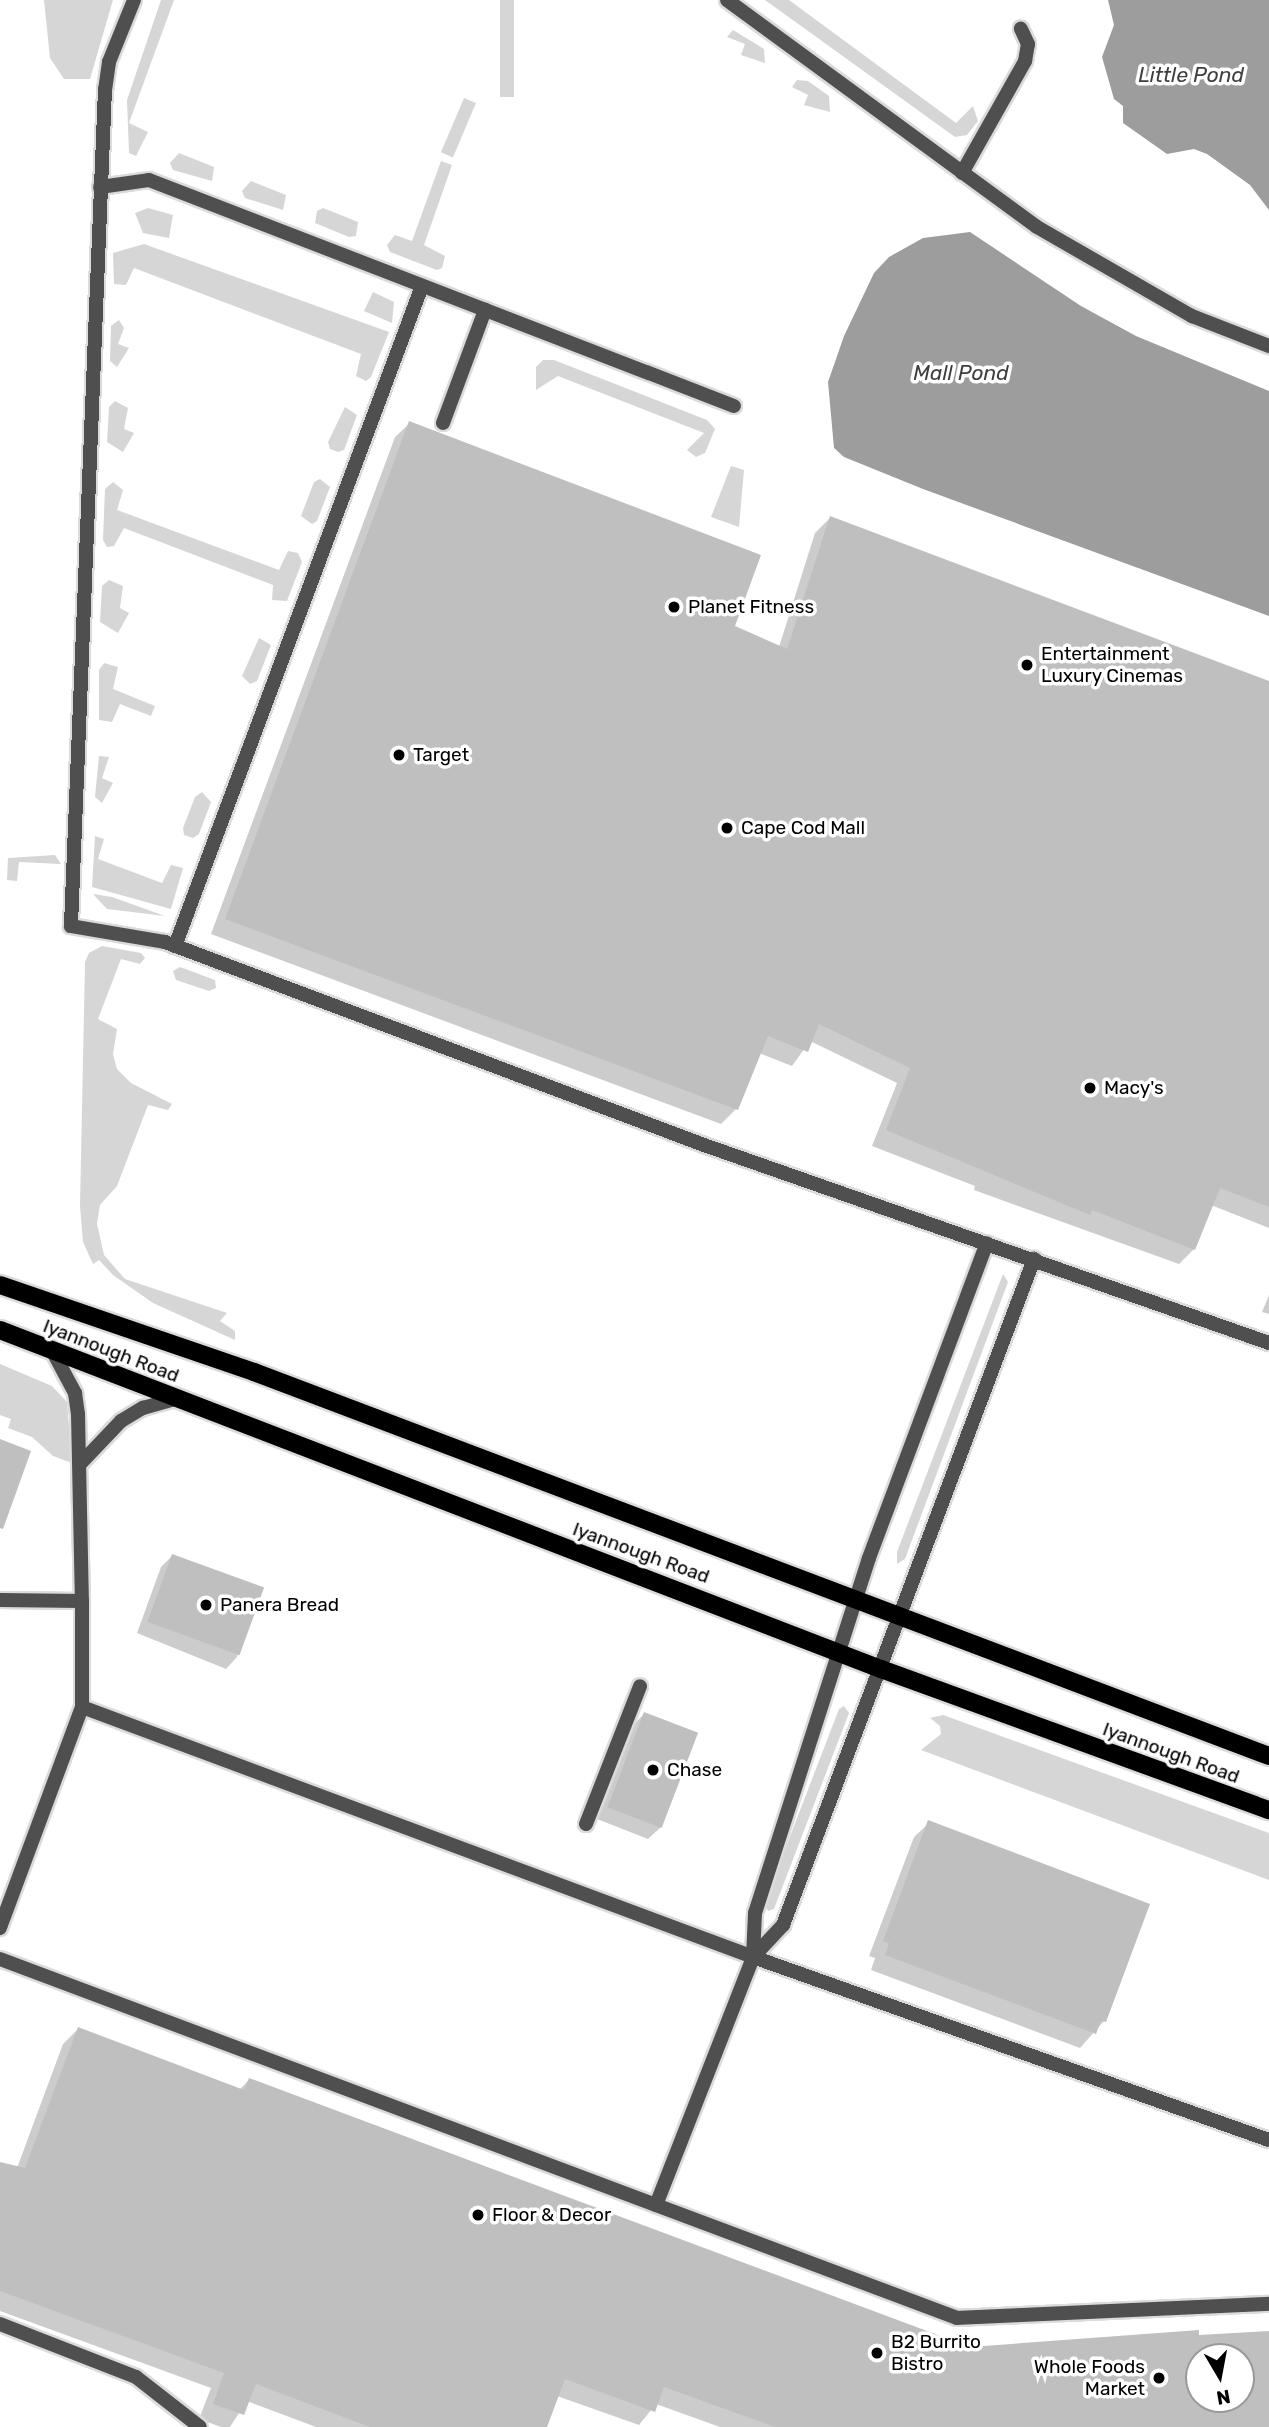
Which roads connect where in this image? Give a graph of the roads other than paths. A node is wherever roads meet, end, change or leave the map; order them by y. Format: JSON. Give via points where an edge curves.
{"nodes":[{"id":1,"x":134,"y":0,"type":"edge"},
{"id":2,"x":727,"y":0,"type":"edge"},
{"id":3,"x":1021,"y":29,"type":"dead end"},
{"id":4,"x":962,"y":173,"type":"junction"},
{"id":5,"x":100,"y":187,"type":"junction"},
{"id":6,"x":422,"y":286,"type":"junction"},
{"id":7,"x":485,"y":310,"type":"junction"},
{"id":8,"x":1269,"y":346,"type":"edge"},
{"id":9,"x":734,"y":406,"type":"dead end"},
{"id":10,"x":443,"y":423,"type":"dead end"},
{"id":11,"x":175,"y":946,"type":"junction"},
{"id":12,"x":987,"y":1243,"type":"junction"},
{"id":13,"x":1034,"y":1259,"type":"junction"},
{"id":14,"x":0,"y":1285,"type":"edge"},
{"id":15,"x":0,"y":1330,"type":"edge"},
{"id":16,"x":1269,"y":1343,"type":"edge"},
{"id":17,"x":53,"y":1352,"type":"junction"},
{"id":18,"x":175,"y":1399,"type":"junction"},
{"id":19,"x":81,"y":1463,"type":"junction"},
{"id":20,"x":858,"y":1598,"type":"junction"},
{"id":21,"x":0,"y":1600,"type":"edge"},
{"id":22,"x":82,"y":1601,"type":"junction"},
{"id":23,"x":902,"y":1614,"type":"junction"},
{"id":24,"x":840,"y":1653,"type":"junction"},
{"id":25,"x":881,"y":1668,"type":"junction"},
{"id":26,"x":640,"y":1686,"type":"dead end"},
{"id":27,"x":82,"y":1707,"type":"junction"},
{"id":28,"x":1269,"y":1756,"type":"edge"},
{"id":29,"x":1269,"y":1810,"type":"edge"},
{"id":30,"x":586,"y":1824,"type":"dead end"},
{"id":31,"x":0,"y":1928,"type":"edge"},
{"id":32,"x":753,"y":1958,"type":"junction"},
{"id":33,"x":0,"y":1959,"type":"edge"},
{"id":34,"x":1269,"y":2140,"type":"edge"},
{"id":35,"x":656,"y":2205,"type":"junction"},
{"id":36,"x":1269,"y":2304,"type":"edge"},
{"id":37,"x":0,"y":2324,"type":"edge"},
{"id":38,"x":200,"y":2427,"type":"edge"}],
"edges":[{"from":1,"to":5,"type":"lane","via":[[107,75]]},
{"from":2,"to":4,"type":"lane"},
{"from":3,"to":4,"type":"lane","via":[[1028,44],[1025,61]]},
{"from":4,"to":8,"type":"lane","via":[[1037,226],[1154,296],[1230,334]]},
{"from":5,"to":6,"type":"lane","via":[[149,180]]},
{"from":5,"to":11,"type":"lane","via":[[71,926]]},
{"from":6,"to":7,"type":"lane"},
{"from":6,"to":11,"type":"lane"},
{"from":7,"to":9,"type":"lane"},
{"from":7,"to":10,"type":"lane"},
{"from":11,"to":12,"type":"lane","via":[[704,1145]]},
{"from":12,"to":13,"type":"lane"},
{"from":12,"to":20,"type":"lane","via":[[873,1546]]},
{"from":13,"to":16,"type":"lane"},
{"from":13,"to":23,"type":"lane"},
{"from":14,"to":20,"type":"main road","name":"Iyannough Road","via":[[254,1372]]},
{"from":15,"to":17,"type":"main road","name":"Iyannough Road"},
{"from":17,"to":18,"type":"main road","name":"Iyannough Road"},
{"from":17,"to":19,"type":"lane","via":[[75,1393]]},
{"from":18,"to":19,"type":"lane","via":[[143,1408],[121,1421]]},
{"from":18,"to":24,"type":"main road","name":"Iyannough Road"},
{"from":19,"to":22,"type":"lane"},
{"from":20,"to":23,"type":"main road","name":"Iyannough Road"},
{"from":20,"to":24,"type":"lane"},
{"from":21,"to":22,"type":"lane"},
{"from":22,"to":27,"type":"lane"},
{"from":23,"to":25,"type":"lane"},
{"from":23,"to":28,"type":"main road","name":"Iyannough Road"},
{"from":24,"to":25,"type":"main road","name":"Iyannough Road"},
{"from":24,"to":32,"type":"lane","via":[[755,1913]]},
{"from":25,"to":29,"type":"main road","name":"Iyannough Road"},
{"from":25,"to":32,"type":"lane","via":[[783,1925]]},
{"from":26,"to":30,"type":"lane"},
{"from":27,"to":31,"type":"lane"},
{"from":27,"to":32,"type":"lane"},
{"from":32,"to":34,"type":"lane"},
{"from":32,"to":35,"type":"lane"},
{"from":33,"to":35,"type":"lane"},
{"from":35,"to":36,"type":"lane","via":[[971,2320]]},
{"from":37,"to":38,"type":"lane","via":[[136,2377]]}]}
